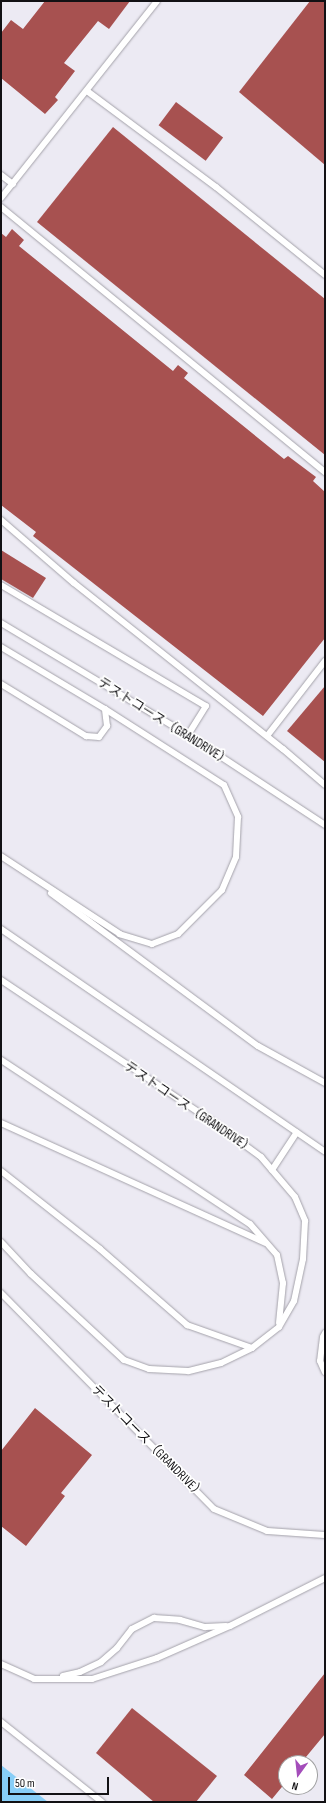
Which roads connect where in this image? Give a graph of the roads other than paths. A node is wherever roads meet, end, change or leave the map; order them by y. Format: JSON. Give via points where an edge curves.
{"nodes":[{"id":1,"x":157,"y":1,"type":"edge"},
{"id":2,"x":87,"y":90,"type":"junction"},
{"id":3,"x":1,"y":175,"type":"edge"},
{"id":4,"x":13,"y":184,"type":"junction"},
{"id":5,"x":1,"y":198,"type":"edge"},
{"id":6,"x":1,"y":207,"type":"edge"},
{"id":7,"x":325,"y":275,"type":"edge"},
{"id":8,"x":325,"y":472,"type":"edge"},
{"id":9,"x":1,"y":520,"type":"edge"},
{"id":10,"x":1,"y":586,"type":"edge"},
{"id":11,"x":1,"y":623,"type":"edge"},
{"id":12,"x":1,"y":647,"type":"edge"},
{"id":13,"x":325,"y":661,"type":"edge"},
{"id":14,"x":1,"y":684,"type":"edge"},
{"id":15,"x":105,"y":709,"type":"junction"},
{"id":16,"x":188,"y":735,"type":"junction"},
{"id":17,"x":267,"y":736,"type":"junction"},
{"id":18,"x":325,"y":784,"type":"edge"},
{"id":19,"x":325,"y":825,"type":"edge"},
{"id":20,"x":1,"y":856,"type":"edge"},
{"id":21,"x":1,"y":929,"type":"edge"},
{"id":22,"x":1,"y":980,"type":"edge"},
{"id":23,"x":1,"y":1060,"type":"edge"},
{"id":24,"x":325,"y":1083,"type":"edge"},
{"id":25,"x":1,"y":1123,"type":"edge"},
{"id":26,"x":297,"y":1132,"type":"junction"},
{"id":27,"x":325,"y":1152,"type":"edge"},
{"id":28,"x":272,"y":1170,"type":"junction"},
{"id":29,"x":1,"y":1171,"type":"edge"},
{"id":30,"x":1,"y":1242,"type":"edge"},
{"id":31,"x":267,"y":1244,"type":"junction"},
{"id":32,"x":1,"y":1293,"type":"edge"},
{"id":33,"x":279,"y":1327,"type":"junction"},
{"id":34,"x":325,"y":1333,"type":"edge"},
{"id":35,"x":252,"y":1348,"type":"junction"},
{"id":36,"x":325,"y":1372,"type":"edge"},
{"id":37,"x":325,"y":1535,"type":"edge"},
{"id":38,"x":325,"y":1578,"type":"edge"},
{"id":39,"x":230,"y":1626,"type":"junction"},
{"id":40,"x":1,"y":1664,"type":"edge"},
{"id":41,"x":53,"y":1679,"type":"junction"},
{"id":42,"x":1,"y":1722,"type":"edge"},
{"id":43,"x":102,"y":1802,"type":"edge"}],
"edges":[{"from":1,"to":2,"type":"lane"},
{"from":2,"to":4,"type":"lane"},
{"from":2,"to":7,"type":"lane","via":[[216,187]]},
{"from":3,"to":4,"type":"lane"},
{"from":4,"to":5,"type":"lane"},
{"from":6,"to":8,"type":"lane"},
{"from":9,"to":17,"type":"lane","via":[[74,583]]},
{"from":10,"to":16,"type":"lane","via":[[206,706]]},
{"from":11,"to":16,"type":"lane","name":"テストコース（GRANDRIVE）"},
{"from":12,"to":15,"type":"lane"},
{"from":13,"to":17,"type":"lane"},
{"from":14,"to":15,"type":"lane","via":[[86,736],[99,737],[107,726]]},
{"from":15,"to":20,"type":"lane","via":[[224,785],[238,817],[236,857],[222,890],[178,934],[152,944],[120,934]]},
{"from":16,"to":19,"type":"lane","name":"テストコース（GRANDRIVE）"},
{"from":17,"to":18,"type":"lane"},
{"from":20,"to":24,"type":"lane","via":[[258,1046]]},
{"from":21,"to":26,"type":"lane"},
{"from":22,"to":28,"type":"lane","name":"テストコース（GRANDRIVE）","via":[[212,1122],[261,1157]]},
{"from":23,"to":31,"type":"lane","via":[[250,1224]]},
{"from":25,"to":31,"type":"lane"},
{"from":26,"to":27,"type":"lane"},
{"from":26,"to":28,"type":"lane"},
{"from":28,"to":33,"type":"lane","name":"テストコース（GRANDRIVE）","via":[[295,1197],[305,1221],[304,1259],[294,1302]]},
{"from":29,"to":35,"type":"lane","via":[[100,1249],[187,1324]]},
{"from":30,"to":35,"type":"lane","name":"テストコース（GRANDRIVE）","via":[[31,1274],[124,1360],[149,1369],[188,1371],[221,1363]]},
{"from":31,"to":33,"type":"lane","via":[[277,1255],[283,1283]]},
{"from":32,"to":37,"type":"lane","name":"テストコース（GRANDRIVE）","via":[[214,1509],[266,1531]]},
{"from":33,"to":35,"type":"lane","name":"テストコース（GRANDRIVE）"},
{"from":34,"to":36,"type":"lane","via":[[320,1361]]},
{"from":38,"to":39,"type":"lane"},
{"from":39,"to":41,"type":"lane","via":[[157,1658],[92,1679]]},
{"from":39,"to":41,"type":"lane","via":[[205,1627],[180,1620],[154,1618],[132,1629],[118,1648],[101,1662],[80,1672]]},
{"from":40,"to":41,"type":"lane","via":[[34,1679]]},
{"from":42,"to":43,"type":"lane"}]}
